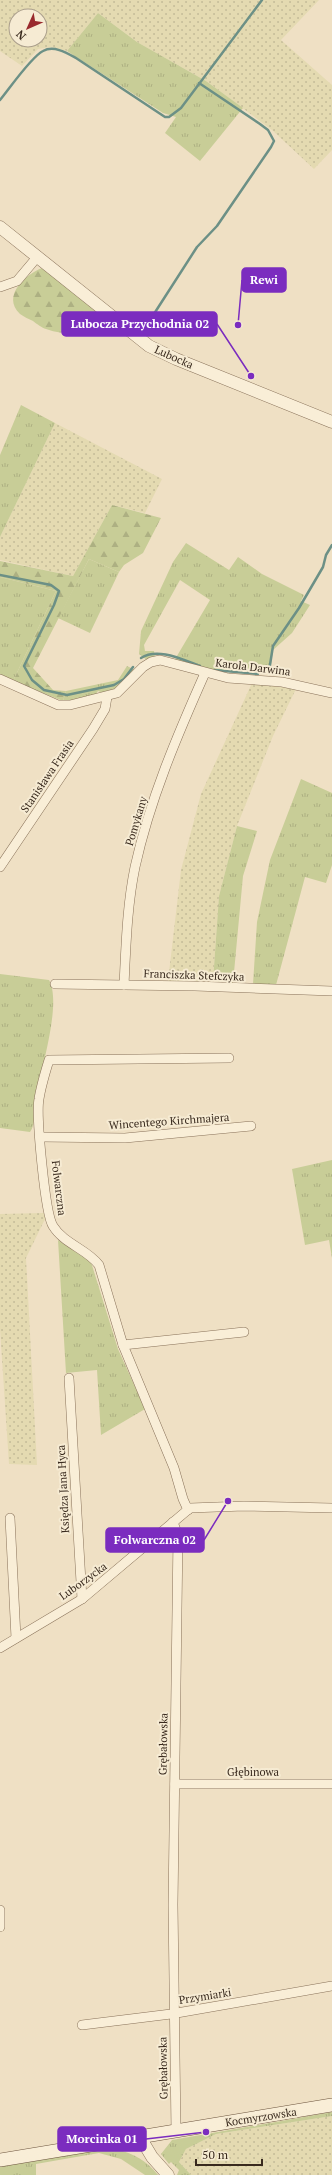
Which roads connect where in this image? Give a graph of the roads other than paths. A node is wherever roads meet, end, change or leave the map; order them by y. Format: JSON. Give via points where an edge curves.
{"nodes":[{"id":1,"x":0,"y":227,"type":"edge"},
{"id":2,"x":38,"y":256,"type":"junction"},
{"id":3,"x":0,"y":287,"type":"edge"},
{"id":4,"x":332,"y":422,"type":"edge"},
{"id":5,"x":205,"y":673,"type":"junction"},
{"id":6,"x":0,"y":679,"type":"edge"},
{"id":7,"x":332,"y":693,"type":"edge"},
{"id":8,"x":107,"y":697,"type":"junction"},
{"id":9,"x":0,"y":867,"type":"edge"},
{"id":10,"x":55,"y":984,"type":"dead end"},
{"id":11,"x":124,"y":985,"type":"junction"},
{"id":12,"x":332,"y":991,"type":"edge"},
{"id":13,"x":229,"y":1058,"type":"dead end"},
{"id":14,"x":251,"y":1126,"type":"dead end"},
{"id":15,"x":41,"y":1137,"type":"junction"},
{"id":16,"x":244,"y":1332,"type":"dead end"},
{"id":17,"x":123,"y":1345,"type":"junction"},
{"id":18,"x":69,"y":1378,"type":"dead end"},
{"id":19,"x":332,"y":1508,"type":"edge"},
{"id":20,"x":188,"y":1510,"type":"junction"},
{"id":21,"x":10,"y":1518,"type":"dead end"},
{"id":22,"x":173,"y":1522,"type":"junction"},
{"id":23,"x":82,"y":1599,"type":"junction"},
{"id":24,"x":16,"y":1638,"type":"junction"},
{"id":25,"x":0,"y":1648,"type":"edge"},
{"id":26,"x":175,"y":1784,"type":"junction"},
{"id":27,"x":332,"y":1784,"type":"edge"},
{"id":28,"x":0,"y":1910,"type":"edge"},
{"id":29,"x":0,"y":1927,"type":"edge"},
{"id":30,"x":332,"y":1986,"type":"edge"},
{"id":31,"x":174,"y":2013,"type":"junction"},
{"id":32,"x":82,"y":2025,"type":"dead end"},
{"id":33,"x":332,"y":2105,"type":"edge"},
{"id":34,"x":176,"y":2131,"type":"junction"},
{"id":35,"x":140,"y":2138,"type":"junction"},
{"id":36,"x":0,"y":2160,"type":"edge"},
{"id":37,"x":168,"y":2175,"type":"edge"}],
"edges":[{"from":1,"to":2,"type":"street","name":"Lubocka"},
{"from":2,"to":3,"type":"street","via":[[17,281]]},
{"from":2,"to":4,"type":"street","name":"Lubocka","via":[[149,346]]},
{"from":5,"to":7,"type":"street","name":"Karola Darwina","via":[[228,678],[282,682]]},
{"from":5,"to":8,"type":"street","name":"Karola Darwina","via":[[160,660],[151,662],[117,693]]},
{"from":5,"to":11,"type":"street","name":"Pomykany","via":[[170,755],[141,840],[130,901]]},
{"from":6,"to":8,"type":"street","name":"Karola Darwina","via":[[58,704],[70,705]]},
{"from":8,"to":9,"type":"street","name":"Stanisława Frasia","via":[[105,709],[93,729]]},
{"from":10,"to":11,"type":"street","name":"Franciszka Stefczyka"},
{"from":11,"to":12,"type":"street","name":"Franciszka Stefczyka"},
{"from":13,"to":15,"type":"street","name":"Folwarczna","via":[[49,1060],[39,1099]]},
{"from":14,"to":15,"type":"street","name":"Wincentego Kirchmajera","via":[[125,1138]]},
{"from":15,"to":17,"type":"street","name":"Folwarczna","via":[[50,1222],[59,1234],[91,1256],[99,1265]]},
{"from":16,"to":17,"type":"street"},
{"from":17,"to":20,"type":"street","name":"Folwarczna","via":[[174,1468]]},
{"from":18,"to":23,"type":"street","name":"Księdza Jana Hyca"},
{"from":19,"to":20,"type":"street","via":[[227,1506],[197,1507]]},
{"from":20,"to":22,"type":"street"},
{"from":21,"to":24,"type":"street"},
{"from":22,"to":23,"type":"street","name":"Luborzycka"},
{"from":22,"to":26,"type":"street","name":"Grębałowska","via":[[178,1536]]},
{"from":23,"to":24,"type":"street","name":"Luborzycka"},
{"from":24,"to":25,"type":"street","name":"Luborzycka"},
{"from":26,"to":27,"type":"street","name":"Głębinowa"},
{"from":26,"to":31,"type":"street","name":"Grębałowska"},
{"from":28,"to":29,"type":"street"},
{"from":30,"to":31,"type":"street","name":"Przymiarki"},
{"from":31,"to":32,"type":"street","name":"Przymiarki"},
{"from":31,"to":34,"type":"street","name":"Grębałowska"},
{"from":33,"to":34,"type":"main road","name":"Kocmyrzowska"},
{"from":34,"to":35,"type":"main road","name":"Kocmyrzowska"},
{"from":35,"to":36,"type":"main road","name":"Kocmyrzowska"},
{"from":35,"to":37,"type":"street"}]}
